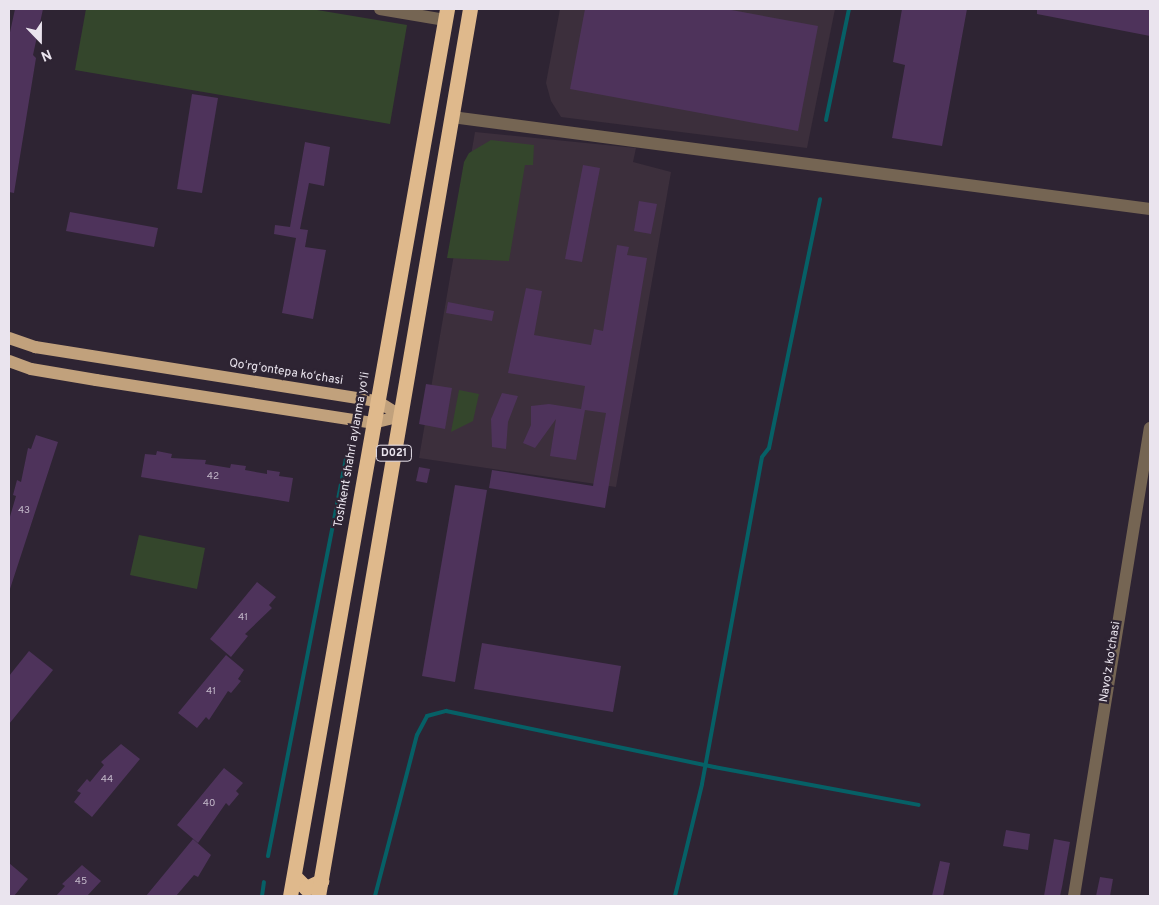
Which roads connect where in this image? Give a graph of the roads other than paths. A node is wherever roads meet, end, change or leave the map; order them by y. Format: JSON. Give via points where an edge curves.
{"nodes":[{"id":1,"x":380,"y":9,"type":"edge"},
{"id":2,"x":470,"y":9,"type":"edge"},
{"id":3,"x":446,"y":15,"type":"edge"},
{"id":4,"x":452,"y":117,"type":"junction"},
{"id":5,"x":1150,"y":208,"type":"edge"},
{"id":6,"x":9,"y":338,"type":"edge"},
{"id":7,"x":9,"y":361,"type":"edge"},
{"id":8,"x":377,"y":401,"type":"junction"},
{"id":9,"x":400,"y":416,"type":"junction"},
{"id":10,"x":373,"y":422,"type":"junction"},
{"id":11,"x":1150,"y":428,"type":"edge"},
{"id":12,"x":294,"y":876,"type":"junction"},
{"id":13,"x":319,"y":889,"type":"edge"},
{"id":14,"x":290,"y":896,"type":"edge"},
{"id":15,"x":1074,"y":896,"type":"edge"}],
"edges":[{"from":1,"to":3,"type":"street"},
{"from":2,"to":4,"type":"highway","number":"D021"},
{"from":3,"to":8,"type":"highway","name":"Toshkent shahri aylanma yoʻli","number":"D021"},
{"from":4,"to":5,"type":"street"},
{"from":4,"to":9,"type":"highway","number":"D021"},
{"from":6,"to":8,"type":"main road","name":"Qoʻrgʻontepa koʻchasi","via":[[35,347]]},
{"from":7,"to":10,"type":"main road","via":[[96,380]]},
{"from":8,"to":9,"type":"main road","name":"Qoʻrgʻontepa koʻchasi"},
{"from":8,"to":10,"type":"highway","name":"Toshkent shahri aylanma yoʻli","number":"D021"},
{"from":9,"to":10,"type":"main road"},
{"from":9,"to":13,"type":"highway","number":"D021"},
{"from":10,"to":12,"type":"highway","name":"Toshkent shahri aylanma yoʻli","number":"D021"},
{"from":11,"to":15,"type":"street","name":"Navo'z ko'chasi"},
{"from":12,"to":13,"type":"highway","via":[[306,888]]},
{"from":12,"to":14,"type":"highway","name":"Toshkent shahri aylanma yoʻli","number":"D021"}]}
